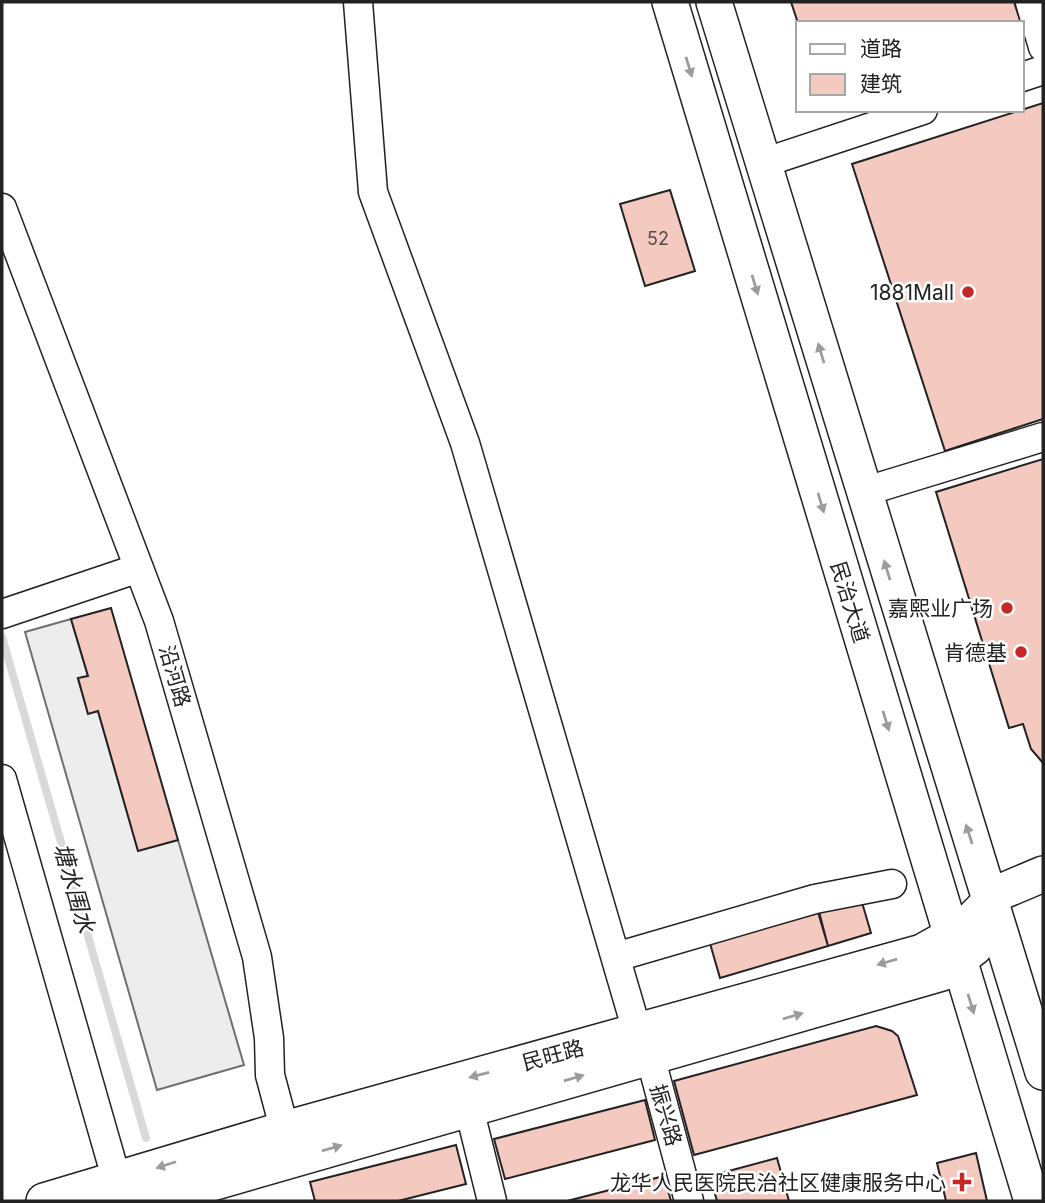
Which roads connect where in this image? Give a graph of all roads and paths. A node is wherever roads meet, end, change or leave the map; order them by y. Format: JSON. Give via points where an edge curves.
{"nodes":[{"id":1,"x":358,"y":2,"type":"edge"},
{"id":2,"x":670,"y":2,"type":"edge"},
{"id":3,"x":714,"y":2,"type":"edge"},
{"id":4,"x":1030,"y":2,"type":"edge"},
{"id":5,"x":1043,"y":47,"type":"edge"},
{"id":6,"x":1043,"y":70,"type":"edge"},
{"id":7,"x":1024,"y":76,"type":"edge"},
{"id":8,"x":917,"y":112,"type":"edge"},
{"id":9,"x":763,"y":163,"type":"junction"},
{"id":10,"x":2,"y":208,"type":"edge"},
{"id":11,"x":1043,"y":437,"type":"edge"},
{"id":12,"x":863,"y":492,"type":"junction"},
{"id":13,"x":139,"y":568,"type":"junction"},
{"id":14,"x":8,"y":612,"type":"edge"},
{"id":15,"x":2,"y":779,"type":"edge"},
{"id":16,"x":1043,"y":874,"type":"edge"},
{"id":17,"x":892,"y":884,"type":"dead end"},
{"id":18,"x":1043,"y":900,"type":"edge"},
{"id":19,"x":994,"y":911,"type":"junction"},
{"id":20,"x":955,"y":951,"type":"junction"},
{"id":21,"x":616,"y":957,"type":"junction"},
{"id":22,"x":643,"y":1044,"type":"junction"},
{"id":23,"x":1043,"y":1072,"type":"edge"},
{"id":24,"x":469,"y":1108,"type":"junction"},
{"id":25,"x":288,"y":1144,"type":"junction"},
{"id":26,"x":215,"y":1178,"type":"edge"},
{"id":27,"x":121,"y":1191,"type":"edge"},
{"id":28,"x":44,"y":1201,"type":"edge"},
{"id":29,"x":149,"y":1201,"type":"edge"},
{"id":30,"x":492,"y":1201,"type":"edge"},
{"id":31,"x":689,"y":1201,"type":"edge"},
{"id":32,"x":1032,"y":1201,"type":"edge"}],
"edges":[{"from":1,"to":21,"type":"street","name":"振兴路","via":[[373,192],[465,443]]},
{"from":2,"to":20,"type":"main road","name":"民治大道","one_way":true},
{"from":3,"to":9,"type":"main road"},
{"from":4,"to":5,"type":"street"},
{"from":6,"to":7,"type":"street"},
{"from":8,"to":9,"type":"street"},
{"from":12,"to":9,"type":"main road","one_way":true},
{"from":10,"to":13,"type":"street","name":"沿河路"},
{"from":11,"to":12,"type":"street"},
{"from":19,"to":12,"type":"main road","one_way":true},
{"from":13,"to":14,"type":"street"},
{"from":13,"to":25,"type":"street","name":"沿河路","via":[[159,621],[257,957],[270,1075]]},
{"from":15,"to":27,"type":"street"},
{"from":16,"to":19,"type":"main road","name":"民旺路","via":[[1009,886]]},
{"from":17,"to":21,"type":"street","via":[[814,899]]},
{"from":18,"to":19,"type":"main road","name":"民旺路","via":[[1011,912]]},
{"from":19,"to":20,"type":"main road","name":"民旺路"},
{"from":19,"to":23,"type":"main road"},
{"from":20,"to":22,"type":"main road","name":"民旺路","via":[[942,973]]},
{"from":20,"to":32,"type":"main road","name":"民治大道","one_way":true},
{"from":21,"to":22,"type":"street","name":"振兴路"},
{"from":24,"to":22,"type":"main road","name":"民旺路","one_way":true},
{"from":22,"to":25,"type":"main road","name":"民旺路","one_way":true},
{"from":22,"to":31,"type":"street","name":"振兴路"},
{"from":25,"to":24,"type":"main road","name":"民旺路","one_way":true},
{"from":24,"to":30,"type":"street"},
{"from":25,"to":26,"type":"main road","name":"民旺路"},
{"from":26,"to":27,"type":"main road","name":"民旺路","one_way":true},
{"from":26,"to":29,"type":"main road","name":"民旺路"},
{"from":27,"to":28,"type":"main road","name":"民旺路"}]}
